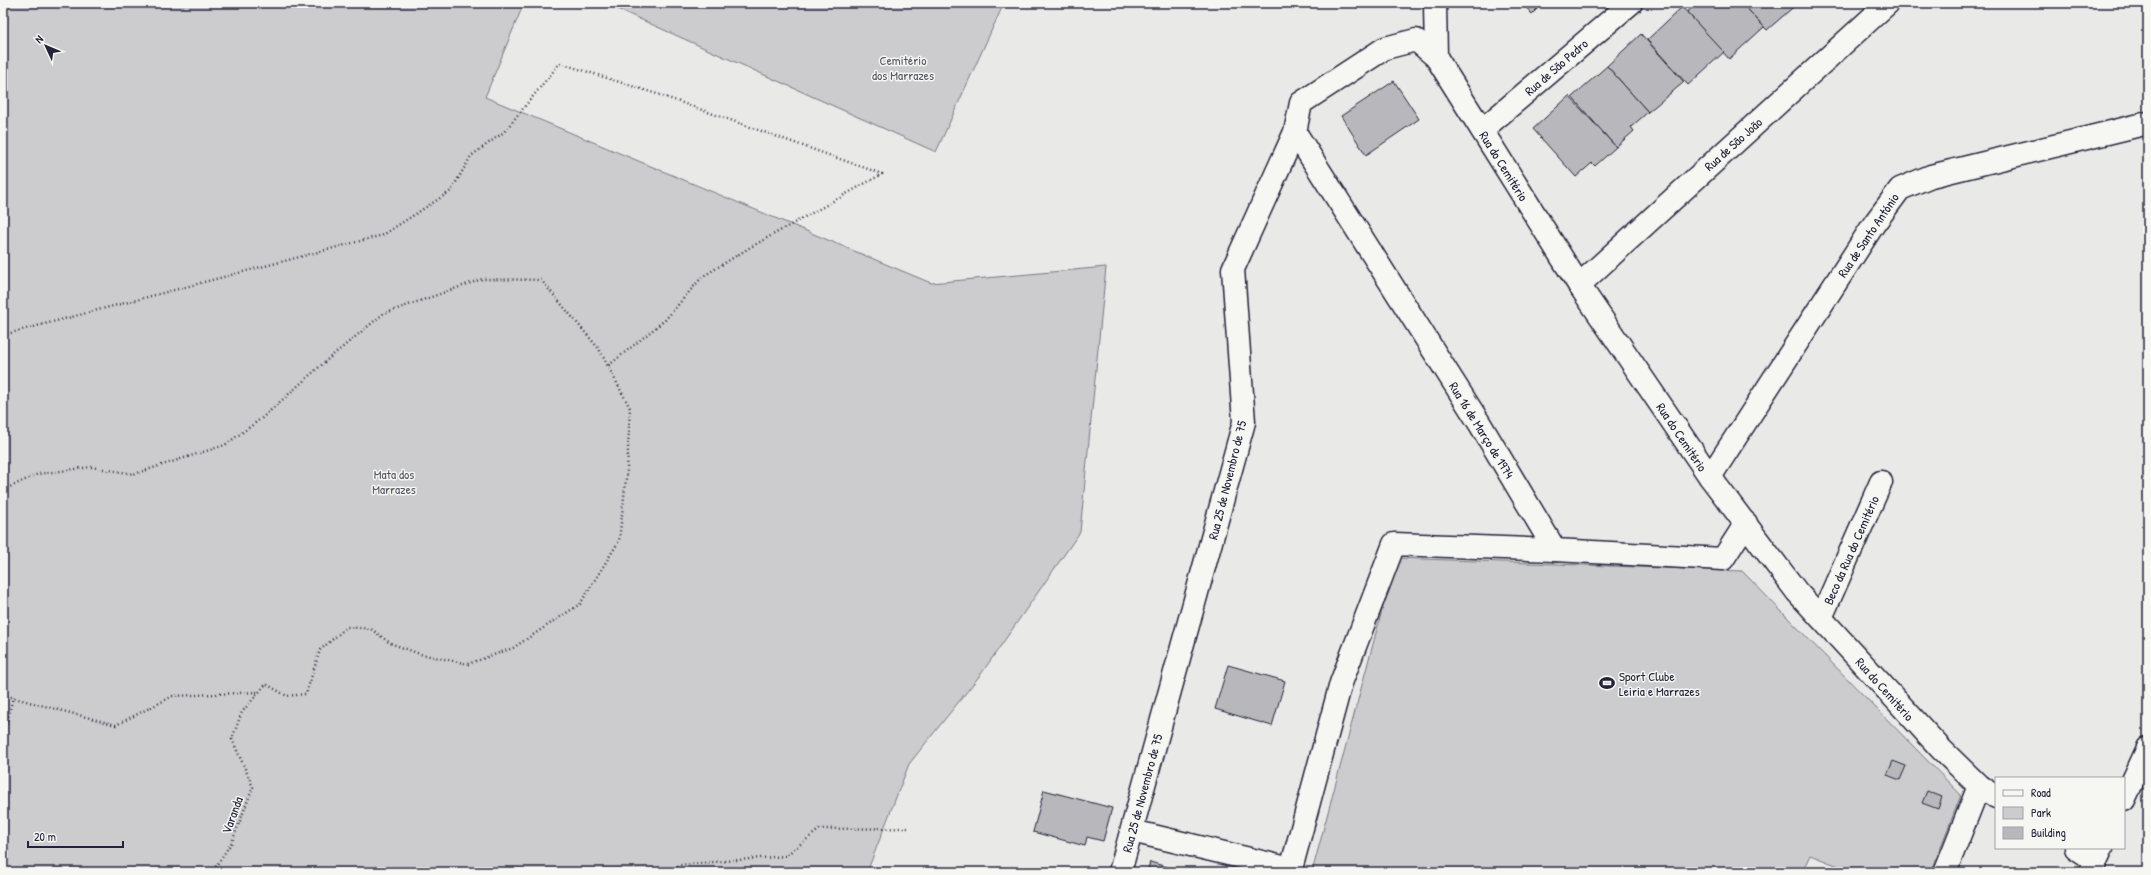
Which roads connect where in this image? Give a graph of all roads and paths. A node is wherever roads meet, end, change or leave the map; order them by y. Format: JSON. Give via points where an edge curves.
{"nodes":[{"id":1,"x":1435,"y":3,"type":"edge"},
{"id":2,"x":1630,"y":3,"type":"edge"},
{"id":3,"x":1888,"y":3,"type":"edge"},
{"id":4,"x":1416,"y":40,"type":"joint"},
{"id":5,"x":1436,"y":57,"type":"junction"},
{"id":6,"x":2148,"y":123,"type":"edge"},
{"id":7,"x":1482,"y":130,"type":"junction"},
{"id":8,"x":1295,"y":132,"type":"junction"},
{"id":9,"x":1579,"y":285,"type":"junction"},
{"id":10,"x":3,"y":335,"type":"edge"},
{"id":11,"x":608,"y":366,"type":"junction"},
{"id":12,"x":1710,"y":477,"type":"junction"},
{"id":13,"x":1881,"y":482,"type":"dead end"},
{"id":14,"x":3,"y":490,"type":"edge"},
{"id":15,"x":1746,"y":523,"type":"junction"},
{"id":16,"x":1555,"y":550,"type":"junction"},
{"id":17,"x":1821,"y":618,"type":"junction"},
{"id":18,"x":259,"y":692,"type":"junction"},
{"id":19,"x":3,"y":695,"type":"edge"},
{"id":20,"x":12,"y":697,"type":"junction"},
{"id":21,"x":3,"y":740,"type":"edge"},
{"id":22,"x":2148,"y":748,"type":"edge"},
{"id":23,"x":1987,"y":791,"type":"edge"},
{"id":24,"x":2125,"y":798,"type":"edge"},
{"id":25,"x":908,"y":828,"type":"dead end"},
{"id":26,"x":1132,"y":831,"type":"junction"},
{"id":27,"x":2078,"y":849,"type":"edge"},
{"id":28,"x":2096,"y":860,"type":"edge"},
{"id":29,"x":212,"y":872,"type":"edge"},
{"id":30,"x":671,"y":872,"type":"edge"},
{"id":31,"x":1120,"y":872,"type":"edge"},
{"id":32,"x":1945,"y":872,"type":"edge"}],
"edges":[{"from":1,"to":5,"type":"street"},
{"from":2,"to":7,"type":"street","name":"Rua de São Pedro"},
{"from":3,"to":9,"type":"street","name":"Rua de São João"},
{"from":4,"to":5,"type":"street","name":"Rua do Cemitério"},
{"from":4,"to":8,"type":"street","name":"Rua 25 de Novembro de 75","via":[[1386,48],[1301,103]]},
{"from":5,"to":7,"type":"street","name":"Rua do Cemitério"},
{"from":6,"to":12,"type":"street","name":"Rua de Santo António","via":[[1931,176],[1900,189],[1874,224]]},
{"from":7,"to":9,"type":"street","name":"Rua do Cemitério"},
{"from":8,"to":16,"type":"street","name":"Rua 16 de Março de 1974","via":[[1480,424]]},
{"from":8,"to":26,"type":"street","name":"Rua 25 de Novembro de 75","via":[[1234,269],[1244,422]]},
{"from":9,"to":12,"type":"street","name":"Rua do Cemitério"},
{"from":10,"to":11,"type":"path","via":[[383,235],[451,191],[471,156],[504,132],[560,63],[660,95],[882,174],[748,248],[702,277],[665,320]]},
{"from":11,"to":14,"type":"path","via":[[599,349],[541,280],[482,279],[383,314],[262,418],[225,444],[134,474],[91,467],[38,474]]},
{"from":11,"to":18,"type":"path","via":[[630,408],[627,470],[619,541],[580,604],[514,648],[468,664],[420,654],[390,643],[371,629],[347,627],[320,650],[306,694],[287,696],[266,684]]},
{"from":12,"to":15,"type":"street","name":"Rua do Cemitério"},
{"from":13,"to":17,"type":"street","name":"Beco da Rua do Cemitério"},
{"from":15,"to":16,"type":"street","via":[[1723,559]]},
{"from":15,"to":17,"type":"street","name":"Rua do Cemitério","via":[[1797,592]]},
{"from":16,"to":26,"type":"street","via":[[1394,544],[1341,683],[1291,869]]},
{"from":17,"to":23,"type":"street","name":"Rua do Cemitério","via":[[1941,749]]},
{"from":18,"to":20,"type":"path","via":[[174,696],[116,725]]},
{"from":18,"to":29,"type":"path","name":"Varanda","via":[[242,712],[232,739],[253,787],[232,842]]},
{"from":19,"to":20,"type":"path"},
{"from":20,"to":21,"type":"path"},
{"from":22,"to":24,"type":"street"},
{"from":23,"to":32,"type":"street"},
{"from":25,"to":30,"type":"path","via":[[820,828],[785,856],[679,865]]},
{"from":26,"to":31,"type":"street","name":"Rua 25 de Novembro de 75"},
{"from":27,"to":28,"type":"street"}]}
